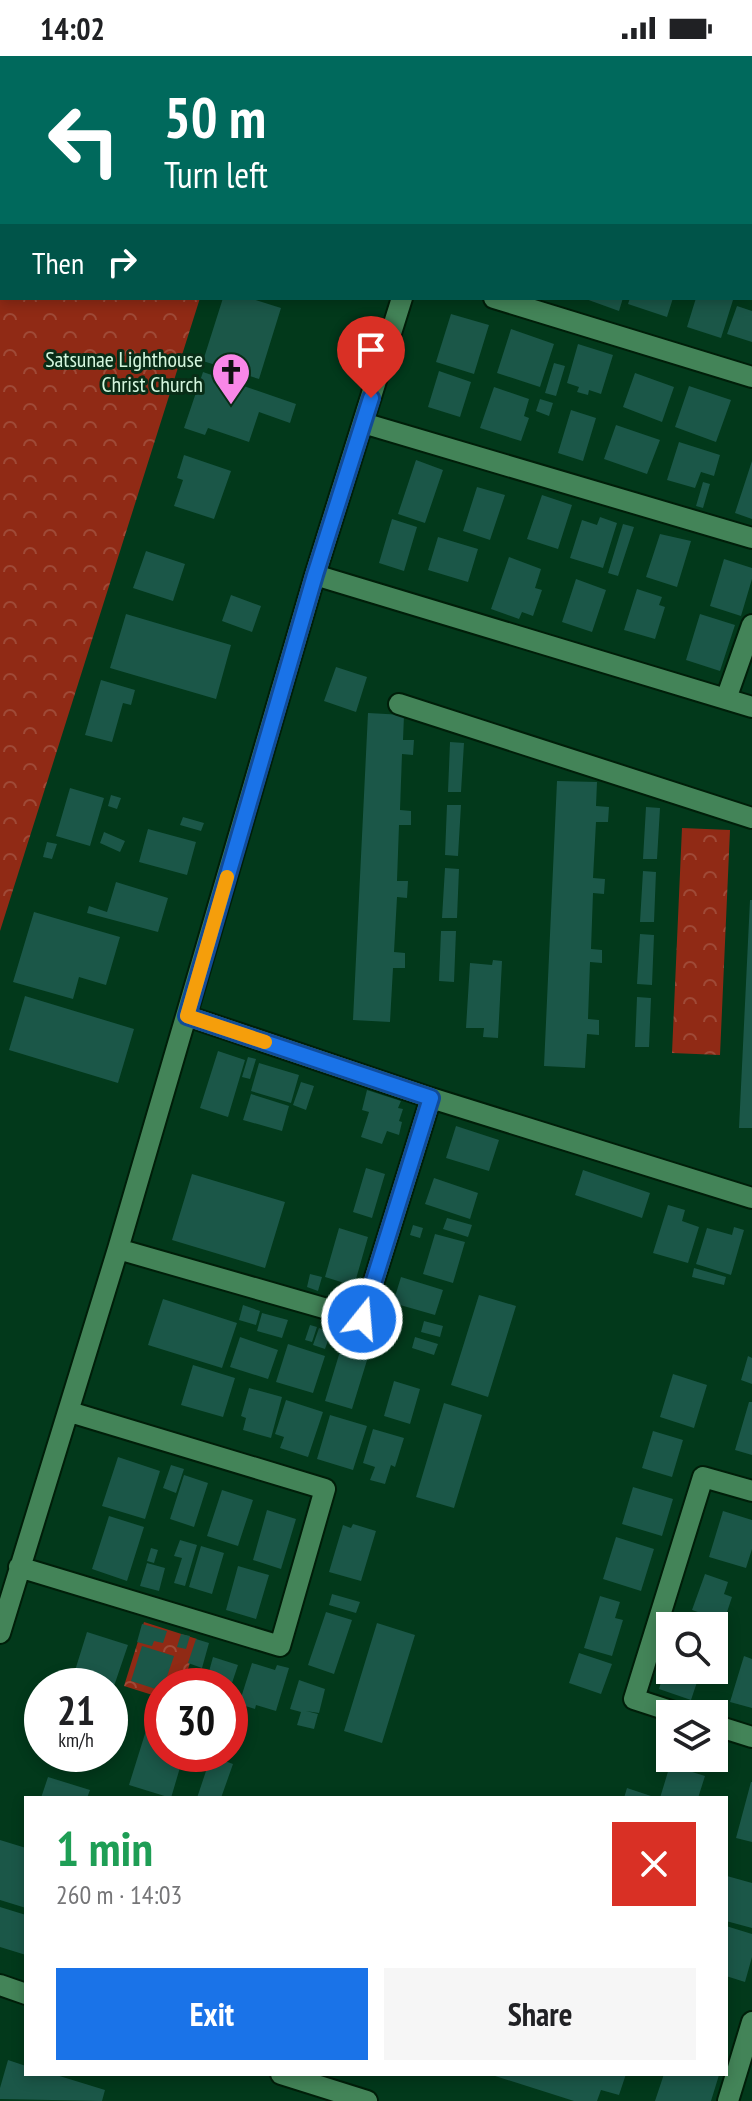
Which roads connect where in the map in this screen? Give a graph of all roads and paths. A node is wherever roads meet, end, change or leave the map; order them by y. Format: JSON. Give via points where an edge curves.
{"nodes":[{"id":1,"x":401,"y":300,"type":"edge"},
{"id":2,"x":501,"y":300,"type":"edge"},
{"id":3,"x":752,"y":377,"type":"edge"},
{"id":4,"x":363,"y":423,"type":"junction"},
{"id":5,"x":752,"y":538,"type":"edge"},
{"id":6,"x":315,"y":575,"type":"junction"},
{"id":7,"x":752,"y":625,"type":"edge"},
{"id":8,"x":726,"y":699,"type":"junction"},
{"id":9,"x":399,"y":704,"type":"dead end"},
{"id":10,"x":752,"y":707,"type":"edge"},
{"id":11,"x":752,"y":818,"type":"edge"},
{"id":12,"x":187,"y":1016,"type":"junction"},
{"id":13,"x":431,"y":1098,"type":"junction"},
{"id":14,"x":752,"y":1198,"type":"edge"},
{"id":15,"x":118,"y":1249,"type":"junction"},
{"id":16,"x":70,"y":1412,"type":"junction"},
{"id":17,"x":752,"y":1491,"type":"edge"},
{"id":18,"x":19,"y":1567,"type":"junction"},
{"id":19,"x":0,"y":1633,"type":"edge"},
{"id":20,"x":656,"y":1706,"type":"edge"},
{"id":21,"x":728,"y":1729,"type":"edge"},
{"id":22,"x":752,"y":1737,"type":"edge"},
{"id":23,"x":0,"y":1985,"type":"edge"},
{"id":24,"x":24,"y":1993,"type":"edge"},
{"id":25,"x":752,"y":2022,"type":"edge"},
{"id":26,"x":287,"y":2076,"type":"edge"},
{"id":27,"x":367,"y":2101,"type":"edge"},
{"id":28,"x":728,"y":2101,"type":"edge"}],
"edges":[{"from":1,"to":4,"type":"street"},
{"from":2,"to":3,"type":"street"},
{"from":4,"to":5,"type":"street"},
{"from":4,"to":6,"type":"street"},
{"from":6,"to":8,"type":"street"},
{"from":6,"to":12,"type":"street"},
{"from":7,"to":8,"type":"street"},
{"from":8,"to":10,"type":"street"},
{"from":9,"to":11,"type":"street"},
{"from":12,"to":13,"type":"street"},
{"from":12,"to":15,"type":"street"},
{"from":13,"to":14,"type":"street"},
{"from":13,"to":15,"type":"street","via":[[362,1319]]},
{"from":15,"to":16,"type":"street"},
{"from":16,"to":18,"type":"street"},
{"from":16,"to":18,"type":"street","via":[[325,1489],[280,1646]]},
{"from":17,"to":20,"type":"street","via":[[703,1477],[634,1699]]},
{"from":18,"to":19,"type":"street"},
{"from":21,"to":22,"type":"street"},
{"from":23,"to":24,"type":"street"},
{"from":25,"to":28,"type":"street"},
{"from":26,"to":27,"type":"street"}]}
